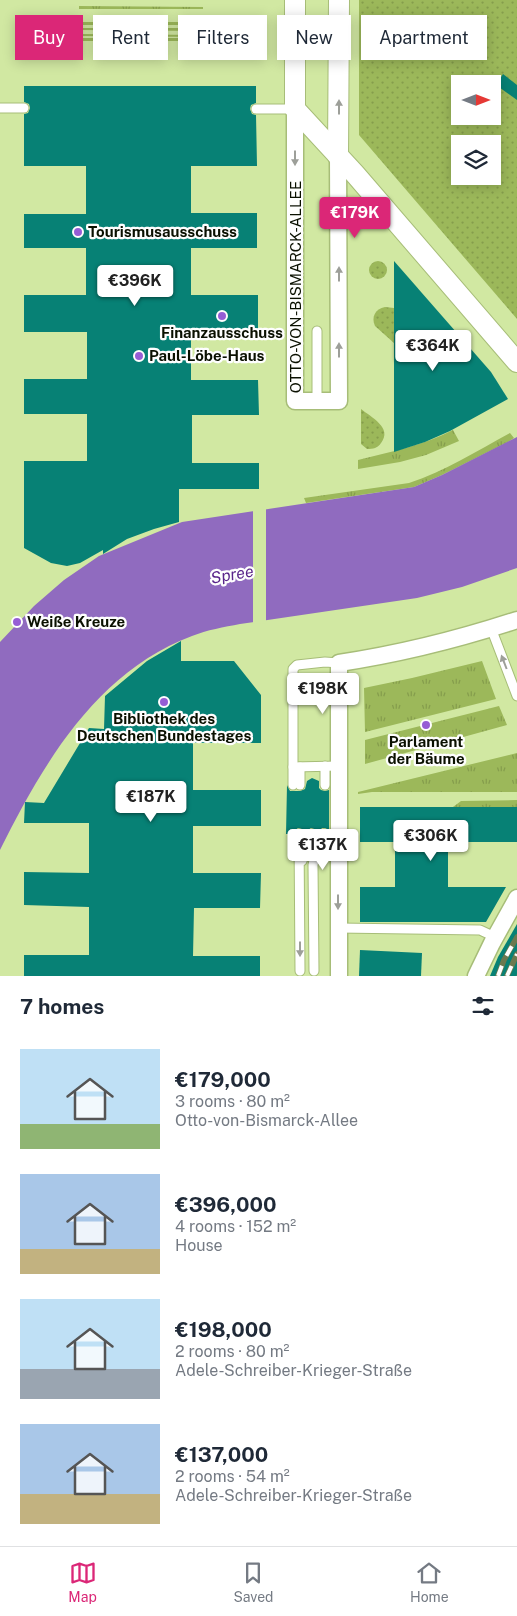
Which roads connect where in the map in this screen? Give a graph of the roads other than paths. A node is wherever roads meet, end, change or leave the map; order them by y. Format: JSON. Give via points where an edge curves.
{"nodes":[{"id":1,"x":295,"y":0,"type":"edge"},
{"id":2,"x":339,"y":0,"type":"edge"},
{"id":3,"x":0,"y":108,"type":"edge"},
{"id":4,"x":24,"y":108,"type":"dead end"},
{"id":5,"x":256,"y":109,"type":"dead end"},
{"id":6,"x":295,"y":109,"type":"junction"},
{"id":7,"x":338,"y":156,"type":"junction"},
{"id":8,"x":317,"y":331,"type":"dead end"},
{"id":9,"x":517,"y":362,"type":"edge"},
{"id":10,"x":317,"y":401,"type":"junction"},
{"id":11,"x":517,"y":620,"type":"edge"},
{"id":12,"x":491,"y":628,"type":"junction"},
{"id":13,"x":339,"y":663,"type":"junction"},
{"id":14,"x":517,"y":696,"type":"edge"},
{"id":15,"x":332,"y":766,"type":"junction"},
{"id":16,"x":297,"y":767,"type":"junction"},
{"id":17,"x":296,"y":785,"type":"dead end"},
{"id":18,"x":325,"y":785,"type":"dead end"},
{"id":19,"x":296,"y":834,"type":"dead end"},
{"id":20,"x":312,"y":834,"type":"dead end"},
{"id":21,"x":324,"y":834,"type":"dead end"},
{"id":22,"x":300,"y":865,"type":"junction"},
{"id":23,"x":517,"y":898,"type":"edge"},
{"id":24,"x":338,"y":928,"type":"junction"},
{"id":25,"x":495,"y":937,"type":"junction"},
{"id":26,"x":300,"y":971,"type":"dead end"},
{"id":27,"x":314,"y":971,"type":"dead end"},
{"id":28,"x":339,"y":976,"type":"edge"},
{"id":29,"x":476,"y":976,"type":"edge"}],
"edges":[{"from":1,"to":6,"type":"street","name":"OTTO-VON-BISMARCK-ALLEE"},
{"from":7,"to":2,"type":"street","name":"OTTO-VON-BISMARCK-ALLEE","one_way":true},
{"from":3,"to":4,"type":"lane"},
{"from":5,"to":6,"type":"lane"},
{"from":6,"to":7,"type":"street"},
{"from":6,"to":10,"type":"street","name":"OTTO-VON-BISMARCK-ALLEE","one_way":true,"via":[[296,401]]},
{"from":7,"to":9,"type":"street"},
{"from":10,"to":7,"type":"street","name":"OTTO-VON-BISMARCK-ALLEE","one_way":true,"via":[[339,401]]},
{"from":8,"to":10,"type":"lane"},
{"from":11,"to":12,"type":"street"},
{"from":12,"to":13,"type":"street","via":[[442,642]]},
{"from":14,"to":12,"type":"lane","one_way":true},
{"from":13,"to":15,"type":"street"},
{"from":13,"to":16,"type":"lane","via":[[297,665],[293,669]]},
{"from":15,"to":16,"type":"lane"},
{"from":15,"to":18,"type":"lane"},
{"from":15,"to":24,"type":"street","one_way":true},
{"from":16,"to":17,"type":"lane"},
{"from":19,"to":22,"type":"lane"},
{"from":20,"to":22,"type":"lane"},
{"from":21,"to":27,"type":"lane","via":[[314,865]]},
{"from":22,"to":26,"type":"lane","one_way":true},
{"from":23,"to":25,"type":"street"},
{"from":24,"to":25,"type":"lane","via":[[480,930]]},
{"from":24,"to":28,"type":"street"},
{"from":25,"to":29,"type":"street"}]}
